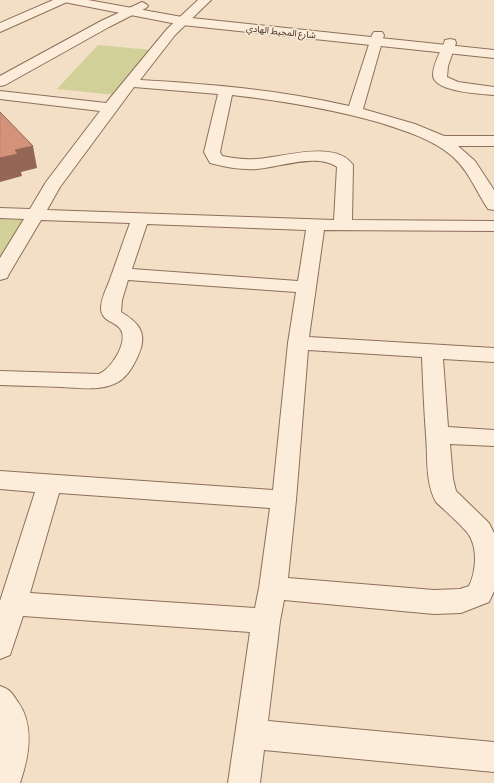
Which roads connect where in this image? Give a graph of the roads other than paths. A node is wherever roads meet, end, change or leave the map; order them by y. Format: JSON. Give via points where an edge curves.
{"nodes":[{"id":1,"x":63,"y":0,"type":"edge"},
{"id":2,"x":69,"y":0,"type":"edge"},
{"id":3,"x":108,"y":0,"type":"edge"},
{"id":4,"x":205,"y":0,"type":"edge"},
{"id":5,"x":142,"y":6,"type":"junction"},
{"id":6,"x":129,"y":12,"type":"junction"},
{"id":7,"x":185,"y":17,"type":"junction"},
{"id":8,"x":0,"y":28,"type":"edge"},
{"id":9,"x":377,"y":39,"type":"junction"},
{"id":10,"x":449,"y":46,"type":"junction"},
{"id":11,"x":494,"y":47,"type":"edge"},
{"id":12,"x":494,"y":54,"type":"edge"},
{"id":13,"x":0,"y":82,"type":"edge"},
{"id":14,"x":129,"y":83,"type":"junction"},
{"id":15,"x":226,"y":91,"type":"junction"},
{"id":16,"x":494,"y":91,"type":"edge"},
{"id":17,"x":0,"y":95,"type":"edge"},
{"id":18,"x":110,"y":108,"type":"junction"},
{"id":19,"x":355,"y":111,"type":"junction"},
{"id":20,"x":441,"y":141,"type":"junction"},
{"id":21,"x":494,"y":141,"type":"edge"},
{"id":22,"x":494,"y":205,"type":"edge"},
{"id":23,"x":0,"y":213,"type":"edge"},
{"id":24,"x":34,"y":215,"type":"junction"},
{"id":25,"x":140,"y":219,"type":"junction"},
{"id":26,"x":316,"y":225,"type":"junction"},
{"id":27,"x":343,"y":225,"type":"junction"},
{"id":28,"x":494,"y":226,"type":"edge"},
{"id":29,"x":0,"y":274,"type":"edge"},
{"id":30,"x":121,"y":274,"type":"junction"},
{"id":31,"x":306,"y":286,"type":"junction"},
{"id":32,"x":298,"y":343,"type":"junction"},
{"id":33,"x":432,"y":351,"type":"junction"},
{"id":34,"x":494,"y":355,"type":"edge"},
{"id":35,"x":0,"y":378,"type":"edge"},
{"id":36,"x":438,"y":435,"type":"junction"},
{"id":37,"x":494,"y":438,"type":"edge"},
{"id":38,"x":0,"y":480,"type":"edge"},
{"id":39,"x":50,"y":484,"type":"junction"},
{"id":40,"x":284,"y":500,"type":"junction"},
{"id":41,"x":273,"y":588,"type":"junction"},
{"id":42,"x":13,"y":604,"type":"junction"},
{"id":43,"x":266,"y":621,"type":"junction"},
{"id":44,"x":0,"y":646,"type":"edge"},
{"id":45,"x":0,"y":700,"type":"edge"},
{"id":46,"x":251,"y":734,"type":"junction"},
{"id":47,"x":494,"y":757,"type":"edge"},
{"id":48,"x":4,"y":783,"type":"edge"},
{"id":49,"x":244,"y":783,"type":"edge"}],
"edges":[{"from":1,"to":8,"type":"street"},
{"from":2,"to":6,"type":"street","name":"شارع المحيط الهادي"},
{"from":3,"to":5,"type":"street","name":"شارع المحيط الهادي"},
{"from":4,"to":7,"type":"street"},
{"from":5,"to":6,"type":"street"},
{"from":5,"to":7,"type":"street","name":"شارع المحيط الهادي"},
{"from":6,"to":7,"type":"street","name":"شارع المحيط الهادي"},
{"from":6,"to":13,"type":"street"},
{"from":7,"to":9,"type":"street","name":"شارع المحيط الهادي"},
{"from":7,"to":14,"type":"street"},
{"from":9,"to":10,"type":"street","name":"شارع المحيط الهادي"},
{"from":9,"to":19,"type":"street"},
{"from":10,"to":11,"type":"street","name":"شارع المحيط الهادي"},
{"from":10,"to":12,"type":"street","name":"شارع المحيط الهادي"},
{"from":10,"to":16,"type":"street","via":[[440,78],[442,81],[448,85]]},
{"from":14,"to":15,"type":"street"},
{"from":14,"to":18,"type":"street"},
{"from":15,"to":19,"type":"street","via":[[305,101]]},
{"from":15,"to":27,"type":"street","via":[[212,152],[216,160],[256,164],[323,156],[340,160],[345,165]]},
{"from":17,"to":18,"type":"street"},
{"from":18,"to":24,"type":"street","via":[[52,186]]},
{"from":19,"to":20,"type":"street"},
{"from":20,"to":21,"type":"street"},
{"from":20,"to":22,"type":"street","via":[[458,154],[472,170]]},
{"from":23,"to":24,"type":"street"},
{"from":24,"to":25,"type":"street"},
{"from":24,"to":29,"type":"street"},
{"from":25,"to":26,"type":"street"},
{"from":25,"to":30,"type":"street"},
{"from":26,"to":27,"type":"street"},
{"from":26,"to":31,"type":"street"},
{"from":27,"to":28,"type":"street"},
{"from":30,"to":31,"type":"street"},
{"from":30,"to":35,"type":"street","via":[[110,309],[112,314],[129,326],[132,332],[131,344],[119,371],[110,378],[99,381]]},
{"from":31,"to":32,"type":"street"},
{"from":32,"to":33,"type":"street"},
{"from":32,"to":40,"type":"street"},
{"from":33,"to":34,"type":"street"},
{"from":33,"to":36,"type":"street"},
{"from":36,"to":37,"type":"street"},
{"from":36,"to":41,"type":"street","via":[[441,478],[445,495],[480,530],[488,551],[487,577],[479,594],[461,601],[434,602]]},
{"from":38,"to":39,"type":"street"},
{"from":39,"to":40,"type":"street"},
{"from":39,"to":42,"type":"street"},
{"from":40,"to":41,"type":"street"},
{"from":41,"to":43,"type":"street"},
{"from":42,"to":43,"type":"street"},
{"from":42,"to":44,"type":"street"},
{"from":43,"to":46,"type":"street"},
{"from":45,"to":48,"type":"street","via":[[11,719],[14,736]]},
{"from":46,"to":47,"type":"street"},
{"from":46,"to":49,"type":"street"}]}
